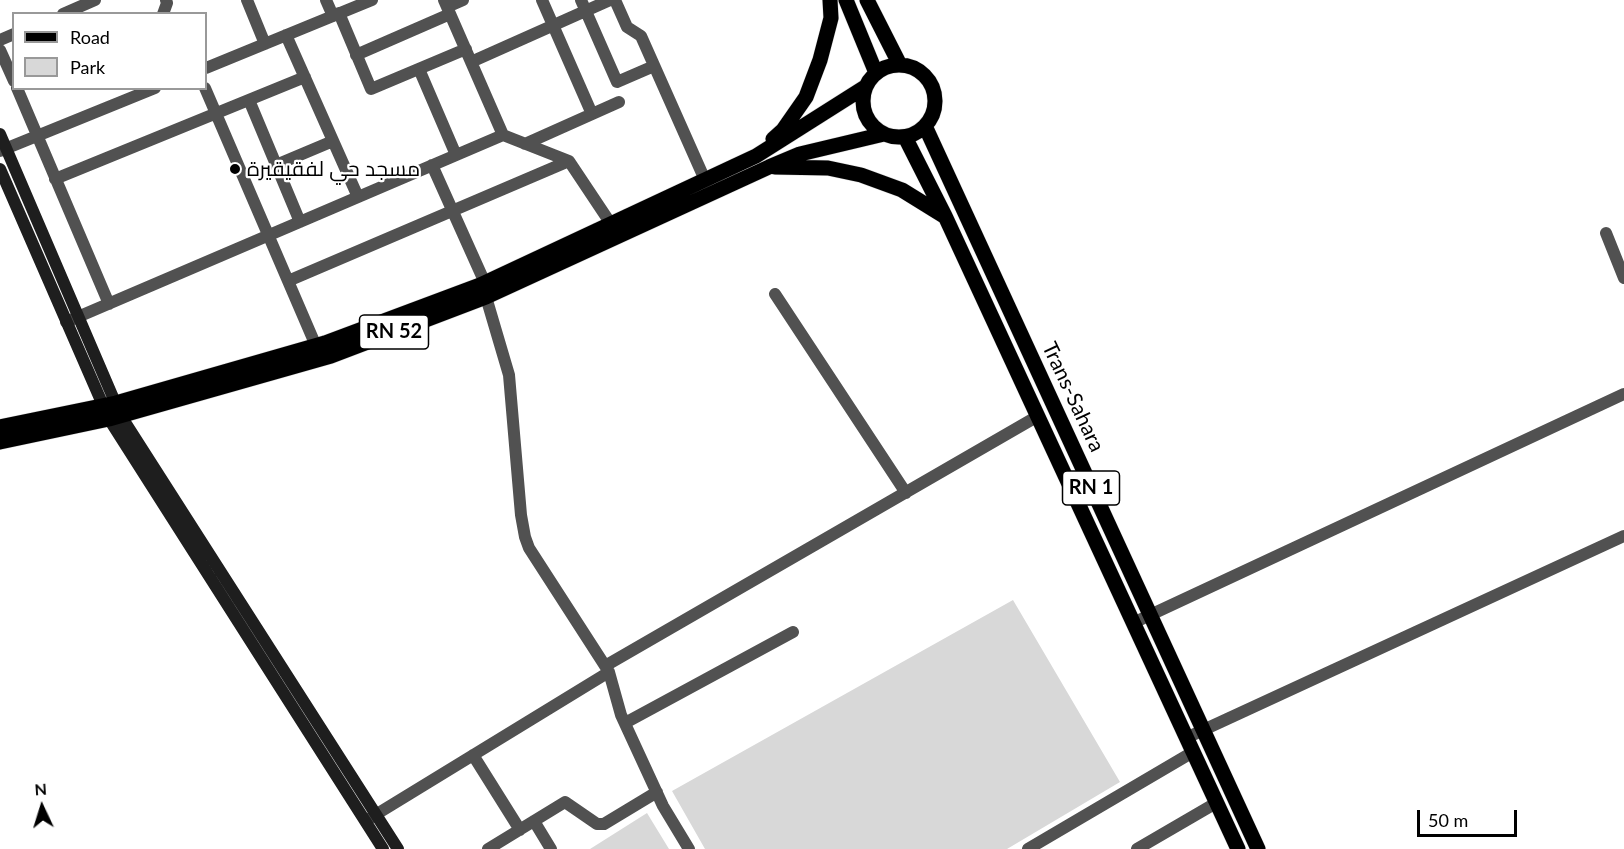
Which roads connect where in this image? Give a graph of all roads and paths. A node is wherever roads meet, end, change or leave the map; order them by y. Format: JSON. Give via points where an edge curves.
{"nodes":[{"id":1,"x":246,"y":0,"type":"edge"},
{"id":2,"x":326,"y":0,"type":"edge"},
{"id":3,"x":372,"y":0,"type":"edge"},
{"id":4,"x":463,"y":0,"type":"edge"},
{"id":5,"x":542,"y":0,"type":"edge"},
{"id":6,"x":610,"y":0,"type":"edge"},
{"id":7,"x":615,"y":0,"type":"edge"},
{"id":8,"x":830,"y":0,"type":"edge"},
{"id":9,"x":846,"y":0,"type":"edge"},
{"id":10,"x":867,"y":0,"type":"edge"},
{"id":11,"x":93,"y":3,"type":"edge"},
{"id":12,"x":584,"y":5,"type":"edge"},
{"id":13,"x":447,"y":7,"type":"edge"},
{"id":14,"x":68,"y":12,"type":"edge"},
{"id":15,"x":336,"y":15,"type":"junction"},
{"id":16,"x":553,"y":25,"type":"junction"},
{"id":17,"x":286,"y":35,"type":"junction"},
{"id":18,"x":265,"y":44,"type":"junction"},
{"id":19,"x":466,"y":49,"type":"junction"},
{"id":20,"x":0,"y":50,"type":"edge"},
{"id":21,"x":357,"y":54,"type":"junction"},
{"id":22,"x":471,"y":62,"type":"junction"},
{"id":23,"x":900,"y":65,"type":"junction"},
{"id":24,"x":654,"y":66,"type":"junction"},
{"id":25,"x":207,"y":68,"type":"edge"},
{"id":26,"x":418,"y":69,"type":"junction"},
{"id":27,"x":876,"y":73,"type":"junction"},
{"id":28,"x":12,"y":77,"type":"edge"},
{"id":29,"x":305,"y":77,"type":"junction"},
{"id":30,"x":865,"y":87,"type":"junction"},
{"id":31,"x":18,"y":90,"type":"edge"},
{"id":32,"x":145,"y":90,"type":"edge"},
{"id":33,"x":206,"y":90,"type":"edge"},
{"id":34,"x":126,"y":94,"type":"edge"},
{"id":35,"x":249,"y":100,"type":"junction"},
{"id":36,"x":619,"y":102,"type":"dead end"},
{"id":37,"x":216,"y":113,"type":"junction"},
{"id":38,"x":592,"y":114,"type":"junction"},
{"id":39,"x":925,"y":126,"type":"junction"},
{"id":40,"x":0,"y":134,"type":"edge"},
{"id":41,"x":884,"y":134,"type":"junction"},
{"id":42,"x":503,"y":135,"type":"junction"},
{"id":43,"x":37,"y":136,"type":"junction"},
{"id":44,"x":905,"y":137,"type":"junction"},
{"id":45,"x":333,"y":141,"type":"junction"},
{"id":46,"x":525,"y":144,"type":"junction"},
{"id":47,"x":3,"y":150,"type":"edge"},
{"id":48,"x":456,"y":155,"type":"junction"},
{"id":49,"x":756,"y":156,"type":"junction"},
{"id":50,"x":569,"y":161,"type":"junction"},
{"id":51,"x":276,"y":165,"type":"junction"},
{"id":52,"x":432,"y":165,"type":"junction"},
{"id":53,"x":769,"y":166,"type":"junction"},
{"id":54,"x":0,"y":169,"type":"edge"},
{"id":55,"x":55,"y":179,"type":"junction"},
{"id":56,"x":705,"y":180,"type":"junction"},
{"id":57,"x":358,"y":197,"type":"junction"},
{"id":58,"x":453,"y":211,"type":"junction"},
{"id":59,"x":945,"y":216,"type":"junction"},
{"id":60,"x":300,"y":222,"type":"junction"},
{"id":61,"x":611,"y":224,"type":"junction"},
{"id":62,"x":1606,"y":233,"type":"dead end"},
{"id":63,"x":268,"y":235,"type":"junction"},
{"id":64,"x":1624,"y":278,"type":"edge"},
{"id":65,"x":288,"y":281,"type":"junction"},
{"id":66,"x":484,"y":288,"type":"junction"},
{"id":67,"x":775,"y":294,"type":"dead end"},
{"id":68,"x":109,"y":304,"type":"junction"},
{"id":69,"x":78,"y":317,"type":"junction"},
{"id":70,"x":66,"y":322,"type":"junction"},
{"id":71,"x":316,"y":346,"type":"junction"},
{"id":72,"x":1624,"y":394,"type":"edge"},
{"id":73,"x":112,"y":411,"type":"junction"},
{"id":74,"x":1038,"y":416,"type":"junction"},
{"id":75,"x":0,"y":427,"type":"edge"},
{"id":76,"x":0,"y":442,"type":"edge"},
{"id":77,"x":906,"y":493,"type":"junction"},
{"id":78,"x":1624,"y":536,"type":"edge"},
{"id":79,"x":1150,"y":615,"type":"junction"},
{"id":80,"x":1133,"y":623,"type":"junction"},
{"id":81,"x":793,"y":632,"type":"dead end"},
{"id":82,"x":607,"y":669,"type":"junction"},
{"id":83,"x":625,"y":723,"type":"junction"},
{"id":84,"x":1203,"y":730,"type":"junction"},
{"id":85,"x":1189,"y":745,"type":"junction"},
{"id":86,"x":473,"y":755,"type":"junction"},
{"id":87,"x":657,"y":792,"type":"junction"},
{"id":88,"x":1216,"y":803,"type":"junction"},
{"id":89,"x":370,"y":817,"type":"junction"},
{"id":90,"x":534,"y":821,"type":"junction"},
{"id":91,"x":520,"y":830,"type":"junction"},
{"id":92,"x":383,"y":849,"type":"edge"},
{"id":93,"x":398,"y":849,"type":"edge"},
{"id":94,"x":488,"y":849,"type":"edge"},
{"id":95,"x":551,"y":849,"type":"edge"},
{"id":96,"x":689,"y":849,"type":"edge"},
{"id":97,"x":1029,"y":849,"type":"edge"},
{"id":98,"x":1137,"y":849,"type":"edge"},
{"id":99,"x":1238,"y":849,"type":"edge"},
{"id":100,"x":1258,"y":849,"type":"edge"}],
"edges":[{"from":1,"to":18,"type":"street"},
{"from":2,"to":15,"type":"street"},
{"from":3,"to":15,"type":"street"},
{"from":4,"to":13,"type":"street"},
{"from":5,"to":16,"type":"street"},
{"from":6,"to":12,"type":"street"},
{"from":7,"to":24,"type":"street","via":[[627,27],[641,36]]},
{"from":8,"to":49,"type":"main road","via":[[831,18],[806,97],[783,130]]},
{"from":9,"to":27,"type":"main road"},
{"from":10,"to":23,"type":"main road"},
{"from":11,"to":14,"type":"street"},
{"from":12,"to":16,"type":"street"},
{"from":12,"to":24,"type":"street","via":[[617,82]]},
{"from":13,"to":19,"type":"street"},
{"from":13,"to":21,"type":"street"},
{"from":15,"to":17,"type":"street"},
{"from":15,"to":21,"type":"street"},
{"from":16,"to":22,"type":"street"},
{"from":16,"to":38,"type":"street"},
{"from":17,"to":18,"type":"street"},
{"from":17,"to":29,"type":"street"},
{"from":18,"to":25,"type":"street"},
{"from":19,"to":22,"type":"street"},
{"from":19,"to":26,"type":"street"},
{"from":20,"to":28,"type":"street"},
{"from":21,"to":26,"type":"street","via":[[371,89]]},
{"from":22,"to":42,"type":"street"},
{"from":23,"to":27,"type":"main road"},
{"from":23,"to":39,"type":"main road","via":[[912,67],[930,82],[935,105]]},
{"from":24,"to":56,"type":"street"},
{"from":26,"to":48,"type":"street"},
{"from":27,"to":30,"type":"main road"},
{"from":29,"to":35,"type":"street"},
{"from":29,"to":45,"type":"street"},
{"from":30,"to":41,"type":"main road","via":[[862,98],[867,120]]},
{"from":30,"to":49,"type":"main road"},
{"from":31,"to":43,"type":"street"},
{"from":32,"to":34,"type":"street"},
{"from":33,"to":37,"type":"street"},
{"from":34,"to":43,"type":"street"},
{"from":35,"to":37,"type":"street"},
{"from":35,"to":51,"type":"street"},
{"from":36,"to":38,"type":"street"},
{"from":37,"to":55,"type":"street"},
{"from":37,"to":63,"type":"street"},
{"from":38,"to":46,"type":"street"},
{"from":39,"to":44,"type":"main road"},
{"from":39,"to":79,"type":"main road","name":"Trans-Sahara","number":"RN 1"},
{"from":40,"to":47,"type":"main road"},
{"from":41,"to":44,"type":"main road"},
{"from":41,"to":53,"type":"main road","via":[[800,154]]},
{"from":42,"to":46,"type":"street"},
{"from":42,"to":48,"type":"street"},
{"from":43,"to":47,"type":"street"},
{"from":43,"to":55,"type":"street"},
{"from":44,"to":59,"type":"main road","name":"Trans-Sahara","number":"RN 1"},
{"from":45,"to":51,"type":"street"},
{"from":45,"to":57,"type":"street"},
{"from":46,"to":50,"type":"street"},
{"from":47,"to":69,"type":"main road"},
{"from":48,"to":52,"type":"street"},
{"from":49,"to":56,"type":"main road","number":"RN 52"},
{"from":50,"to":58,"type":"street"},
{"from":50,"to":61,"type":"street"},
{"from":51,"to":60,"type":"street"},
{"from":52,"to":57,"type":"street"},
{"from":52,"to":58,"type":"street"},
{"from":53,"to":59,"type":"main road","via":[[828,168],[861,175],[902,190]]},
{"from":53,"to":66,"type":"main road","number":"RN 52"},
{"from":54,"to":70,"type":"main road"},
{"from":55,"to":68,"type":"street"},
{"from":56,"to":61,"type":"main road","number":"RN 52"},
{"from":57,"to":60,"type":"street"},
{"from":58,"to":65,"type":"street"},
{"from":58,"to":66,"type":"street"},
{"from":59,"to":74,"type":"main road","name":"Trans-Sahara","number":"RN 1"},
{"from":60,"to":63,"type":"street"},
{"from":61,"to":66,"type":"main road","number":"RN 52"},
{"from":62,"to":64,"type":"street"},
{"from":63,"to":65,"type":"street"},
{"from":63,"to":68,"type":"street"},
{"from":65,"to":71,"type":"street"},
{"from":66,"to":71,"type":"main road","number":"RN 52"},
{"from":66,"to":73,"type":"main road","number":"RN 52","via":[[331,356]]},
{"from":66,"to":82,"type":"street","via":[[509,375],[525,537]]},
{"from":67,"to":77,"type":"street"},
{"from":68,"to":69,"type":"street"},
{"from":69,"to":70,"type":"street"},
{"from":69,"to":73,"type":"main road"},
{"from":70,"to":73,"type":"main road"},
{"from":71,"to":73,"type":"main road","number":"RN 52"},
{"from":72,"to":79,"type":"street"},
{"from":73,"to":75,"type":"main road","number":"RN 52"},
{"from":73,"to":76,"type":"main road","number":"RN 52"},
{"from":73,"to":89,"type":"main road"},
{"from":74,"to":77,"type":"street"},
{"from":74,"to":80,"type":"main road","name":"Trans-Sahara","number":"RN 1"},
{"from":77,"to":82,"type":"street"},
{"from":78,"to":84,"type":"street"},
{"from":79,"to":80,"type":"street"},
{"from":79,"to":84,"type":"main road","name":"Trans-Sahara","number":"RN 1"},
{"from":80,"to":85,"type":"main road","name":"Trans-Sahara","number":"RN 1"},
{"from":81,"to":83,"type":"street"},
{"from":82,"to":83,"type":"street"},
{"from":82,"to":86,"type":"street"},
{"from":83,"to":87,"type":"street"},
{"from":84,"to":85,"type":"street"},
{"from":84,"to":100,"type":"main road","name":"Trans-Sahara","number":"RN 1"},
{"from":85,"to":88,"type":"main road","name":"Trans-Sahara","number":"RN 1"},
{"from":85,"to":97,"type":"street"},
{"from":86,"to":89,"type":"street"},
{"from":86,"to":91,"type":"street"},
{"from":87,"to":90,"type":"street","via":[[604,824],[597,824],[565,802]]},
{"from":87,"to":96,"type":"street"},
{"from":88,"to":98,"type":"street"},
{"from":88,"to":99,"type":"main road","name":"Trans-Sahara","number":"RN 1"},
{"from":89,"to":92,"type":"main road"},
{"from":89,"to":93,"type":"main road"},
{"from":90,"to":91,"type":"street"},
{"from":90,"to":95,"type":"street"},
{"from":91,"to":94,"type":"street"}]}
